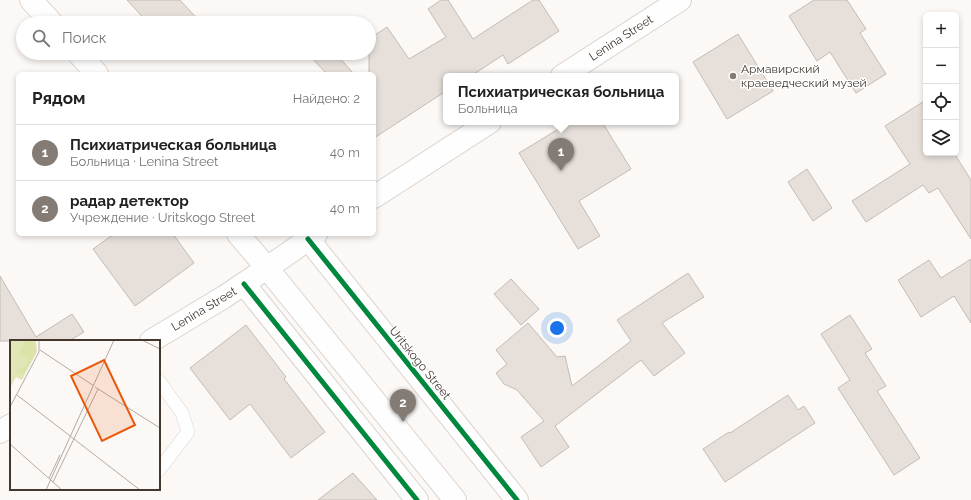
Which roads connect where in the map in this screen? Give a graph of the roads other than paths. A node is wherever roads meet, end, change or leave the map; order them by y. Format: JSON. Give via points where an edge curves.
{"nodes":[{"id":1,"x":31,"y":0,"type":"edge"},
{"id":2,"x":680,"y":0,"type":"edge"},
{"id":3,"x":46,"y":16,"type":"edge"},
{"id":4,"x":84,"y":60,"type":"edge"},
{"id":5,"x":95,"y":72,"type":"edge"},
{"id":6,"x":567,"y":73,"type":"edge"},
{"id":7,"x":485,"y":125,"type":"edge"},
{"id":8,"x":376,"y":195,"type":"edge"},
{"id":9,"x":240,"y":236,"type":"edge"},
{"id":10,"x":312,"y":236,"type":"edge"},
{"id":11,"x":268,"y":268,"type":"junction"},
{"id":12,"x":244,"y":284,"type":"junction"},
{"id":13,"x":153,"y":340,"type":"edge"},
{"id":14,"x":160,"y":381,"type":"edge"},
{"id":15,"x":10,"y":426,"type":"edge"},
{"id":16,"x":0,"y":432,"type":"edge"},
{"id":17,"x":160,"y":469,"type":"edge"},
{"id":18,"x":418,"y":500,"type":"edge"},
{"id":19,"x":455,"y":500,"type":"edge"},
{"id":20,"x":517,"y":500,"type":"edge"}],
"edges":[{"from":1,"to":3,"type":"street"},
{"from":2,"to":6,"type":"street","name":"Lenina Street"},
{"from":4,"to":5,"type":"street"},
{"from":7,"to":8,"type":"street"},
{"from":9,"to":11,"type":"street"},
{"from":10,"to":11,"type":"street","name":"Lenina Street"},
{"from":10,"to":20,"type":"street","name":"Uritskogo Street"},
{"from":11,"to":12,"type":"street","name":"Lenina Street"},
{"from":11,"to":19,"type":"street"},
{"from":12,"to":13,"type":"street","name":"Lenina Street"},
{"from":12,"to":18,"type":"street"},
{"from":14,"to":17,"type":"lane","via":[[182,413],[188,432]]},
{"from":15,"to":16,"type":"street"}]}
